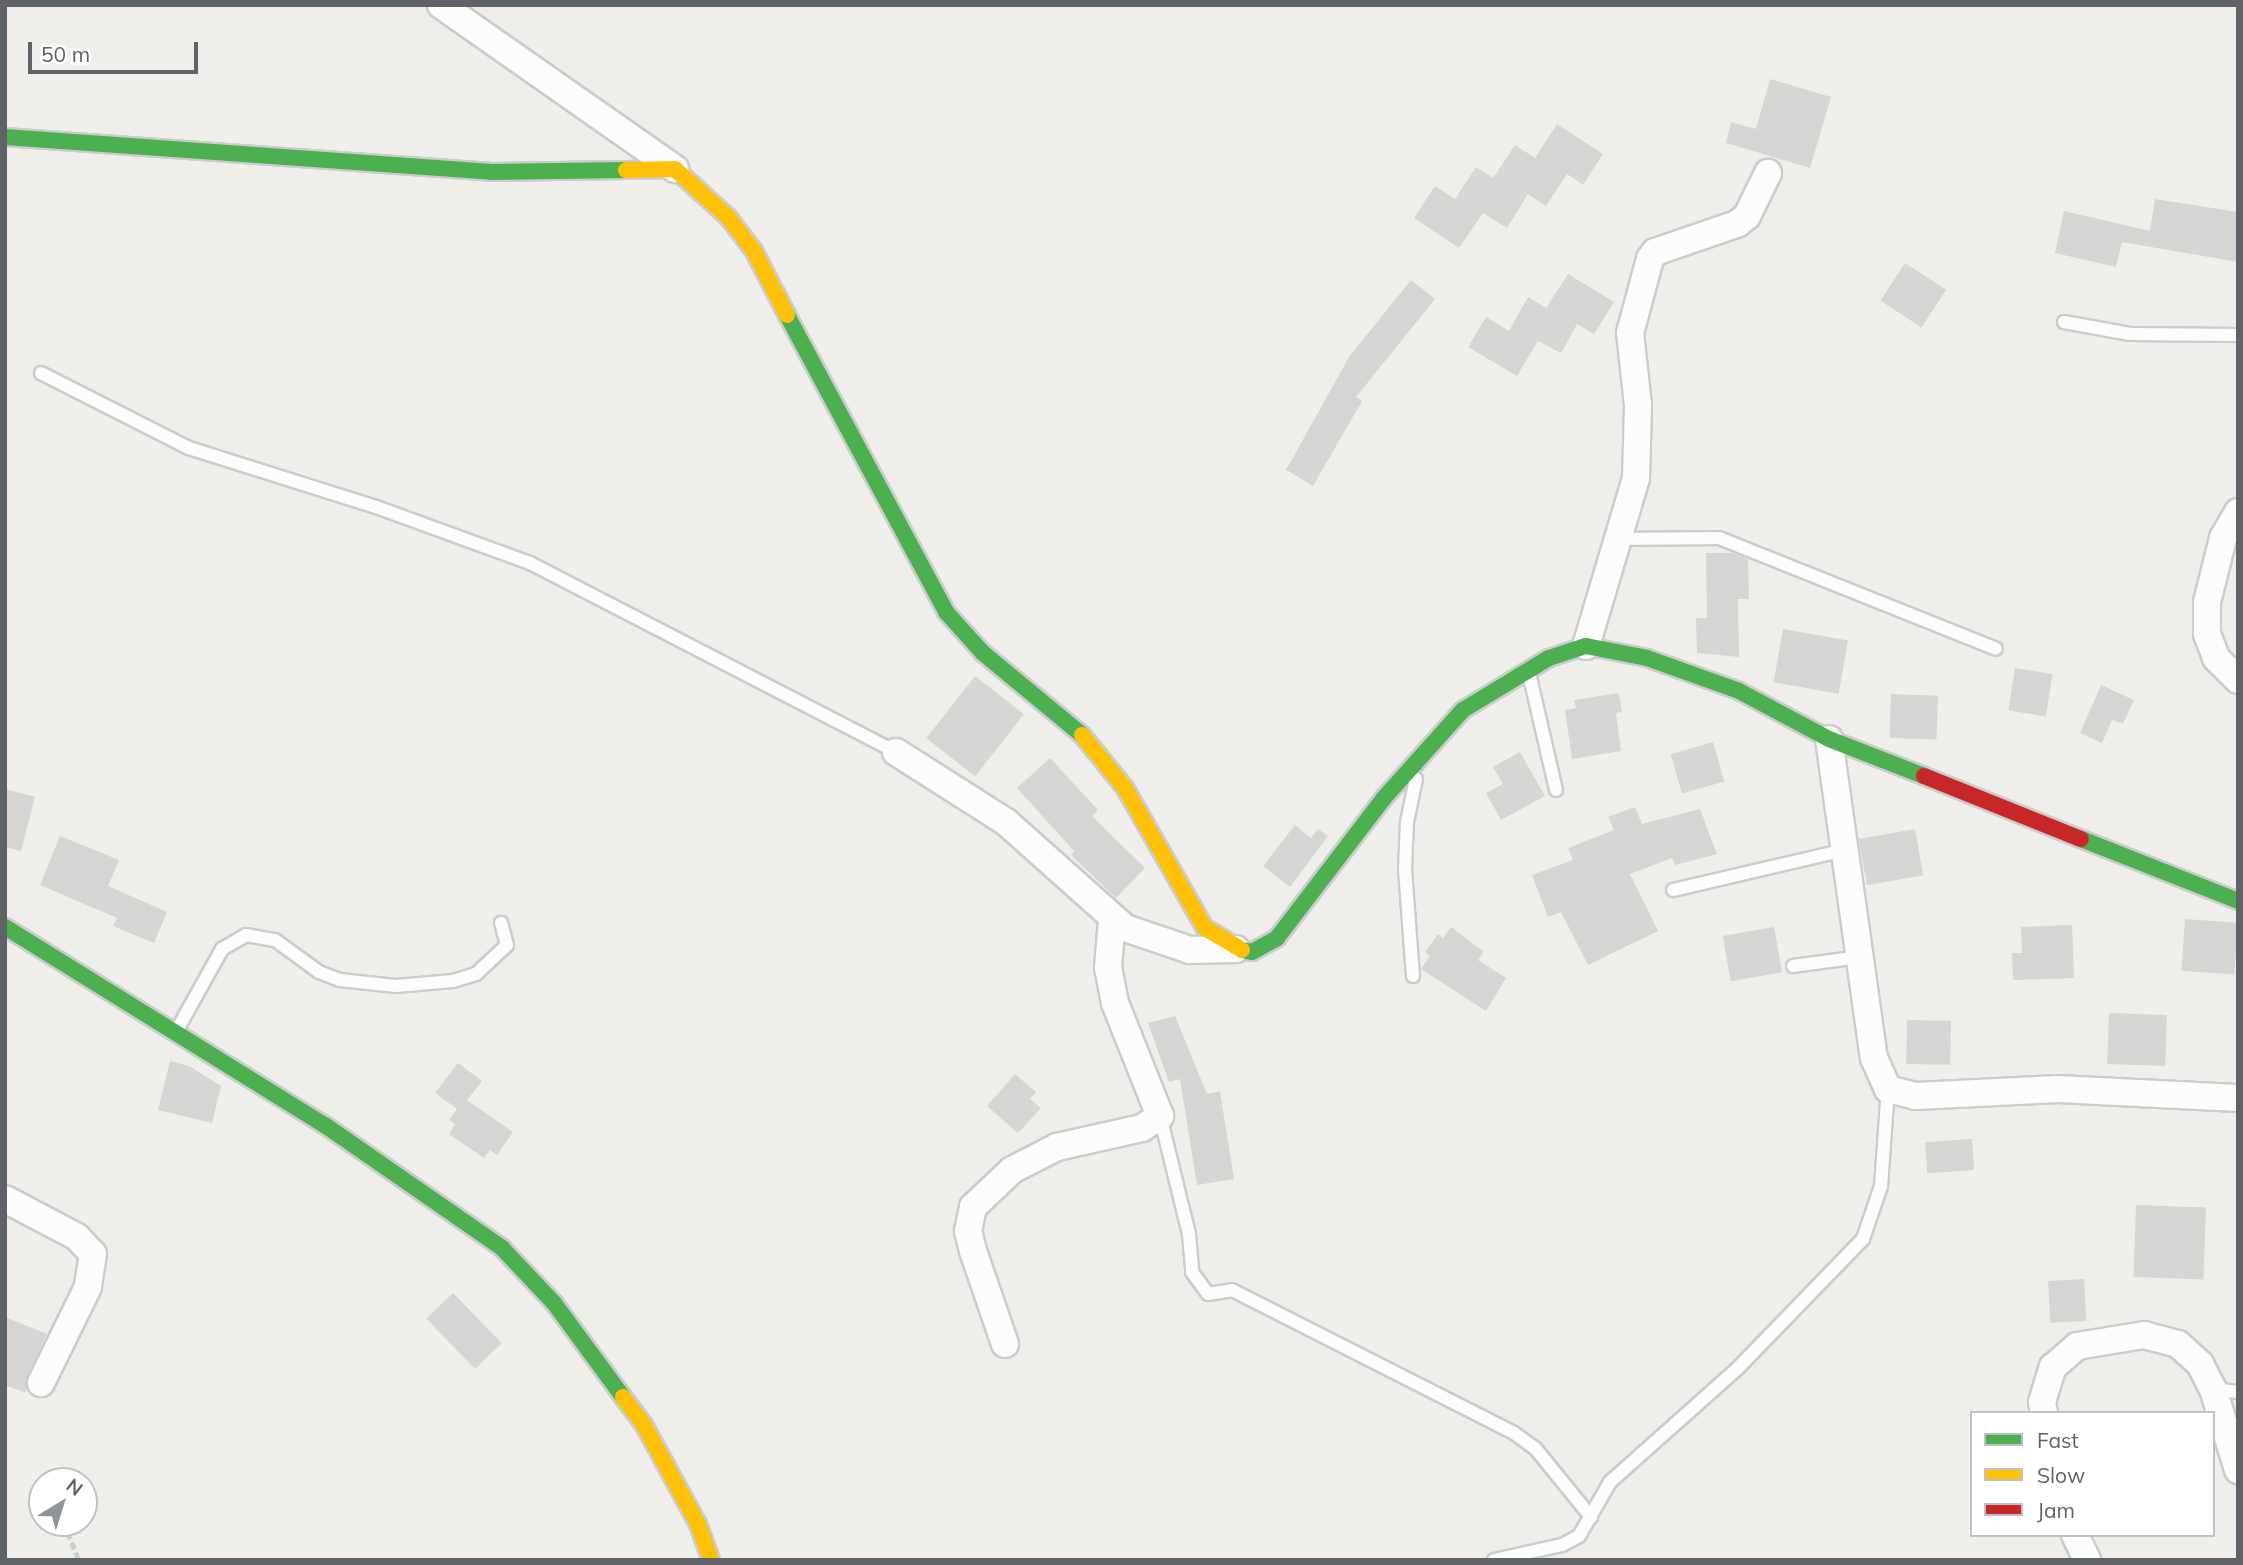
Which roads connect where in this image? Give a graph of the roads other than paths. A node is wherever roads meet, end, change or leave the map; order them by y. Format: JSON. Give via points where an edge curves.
{"nodes":[{"id":1,"x":441,"y":5,"type":"edge"},
{"id":2,"x":5,"y":136,"type":"edge"},
{"id":3,"x":675,"y":169,"type":"junction"},
{"id":4,"x":1768,"y":173,"type":"dead end"},
{"id":5,"x":2064,"y":322,"type":"dead end"},
{"id":6,"x":2238,"y":335,"type":"edge"},
{"id":7,"x":41,"y":373,"type":"dead end"},
{"id":8,"x":2238,"y":512,"type":"edge"},
{"id":9,"x":1619,"y":539,"type":"junction"},
{"id":10,"x":1586,"y":646,"type":"junction"},
{"id":11,"x":1996,"y":649,"type":"dead end"},
{"id":12,"x":1528,"y":670,"type":"junction"},
{"id":13,"x":2238,"y":680,"type":"edge"},
{"id":14,"x":1829,"y":739,"type":"junction"},
{"id":15,"x":896,"y":752,"type":"joint"},
{"id":16,"x":1421,"y":754,"type":"junction"},
{"id":17,"x":1556,"y":790,"type":"dead end"},
{"id":18,"x":1845,"y":850,"type":"junction"},
{"id":19,"x":1673,"y":890,"type":"dead end"},
{"id":20,"x":2238,"y":901,"type":"edge"},
{"id":21,"x":1112,"y":919,"type":"junction"},
{"id":22,"x":501,"y":923,"type":"dead end"},
{"id":23,"x":7,"y":933,"type":"edge"},
{"id":24,"x":1236,"y":949,"type":"junction"},
{"id":25,"x":1860,"y":957,"type":"junction"},
{"id":26,"x":1793,"y":966,"type":"dead end"},
{"id":27,"x":1413,"y":976,"type":"dead end"},
{"id":28,"x":176,"y":1030,"type":"junction"},
{"id":29,"x":1888,"y":1089,"type":"junction"},
{"id":30,"x":2238,"y":1098,"type":"edge"},
{"id":31,"x":1160,"y":1116,"type":"junction"},
{"id":32,"x":5,"y":1199,"type":"edge"},
{"id":33,"x":1005,"y":1344,"type":"dead end"},
{"id":34,"x":41,"y":1383,"type":"dead end"},
{"id":35,"x":2226,"y":1391,"type":"edge"},
{"id":36,"x":2044,"y":1411,"type":"edge"},
{"id":37,"x":2238,"y":1470,"type":"edge"},
{"id":38,"x":1591,"y":1517,"type":"junction"},
{"id":39,"x":2076,"y":1537,"type":"edge"},
{"id":40,"x":710,"y":1560,"type":"edge"},
{"id":41,"x":1494,"y":1560,"type":"edge"},
{"id":42,"x":2087,"y":1560,"type":"edge"}],
"edges":[{"from":1,"to":3,"type":"street"},
{"from":2,"to":3,"type":"street","via":[[492,172]]},
{"from":3,"to":24,"type":"street","via":[[728,218],[754,251],[851,442],[946,612],[983,653],[1088,740],[1125,788],[1205,929]]},
{"from":4,"to":9,"type":"street","via":[[1747,216],[1737,224],[1655,252],[1650,259],[1630,333],[1639,441],[1636,478]]},
{"from":5,"to":6,"type":"lane","via":[[2130,334]]},
{"from":7,"to":15,"type":"lane","via":[[189,448],[376,507],[530,563]]},
{"from":8,"to":13,"type":"street","via":[[2223,538],[2214,568],[2207,623],[2216,658]]},
{"from":9,"to":10,"type":"street"},
{"from":9,"to":11,"type":"lane","via":[[1719,538]]},
{"from":10,"to":12,"type":"street"},
{"from":10,"to":14,"type":"street","via":[[1647,658],[1739,691]]},
{"from":12,"to":16,"type":"street","via":[[1462,710]]},
{"from":12,"to":17,"type":"lane"},
{"from":14,"to":18,"type":"street"},
{"from":14,"to":20,"type":"street"},
{"from":15,"to":21,"type":"street","via":[[1006,822]]},
{"from":16,"to":24,"type":"street","via":[[1277,938],[1252,952]]},
{"from":16,"to":27,"type":"lane","via":[[1407,822],[1405,869]]},
{"from":18,"to":19,"type":"lane"},
{"from":18,"to":25,"type":"street"},
{"from":21,"to":24,"type":"street","via":[[1164,945],[1190,950]]},
{"from":21,"to":31,"type":"street","via":[[1108,968],[1115,1003]]},
{"from":22,"to":28,"type":"lane","via":[[507,945],[476,974],[453,981],[396,986],[340,980],[319,972],[275,940],[246,935],[222,949]]},
{"from":23,"to":28,"type":"street"},
{"from":25,"to":26,"type":"lane"},
{"from":25,"to":29,"type":"street","via":[[1874,1058]]},
{"from":28,"to":40,"type":"street","via":[[326,1126],[502,1248],[554,1303],[644,1425],[698,1524]]},
{"from":29,"to":30,"type":"street","via":[[1916,1096],[2058,1088]]},
{"from":29,"to":38,"type":"lane","via":[[1881,1186],[1863,1239],[1737,1369],[1611,1482]]},
{"from":31,"to":33,"type":"street","via":[[1142,1128],[1057,1147],[1012,1170],[973,1207],[968,1231]]},
{"from":31,"to":38,"type":"lane","via":[[1189,1234],[1192,1272],[1208,1294],[1232,1290],[1514,1433],[1535,1448]]},
{"from":32,"to":34,"type":"street","via":[[77,1237],[93,1254],[88,1287]]},
{"from":35,"to":36,"type":"street","via":[[2178,1344],[2144,1335],[2109,1337],[2077,1346],[2053,1367]]},
{"from":35,"to":37,"type":"street"},
{"from":38,"to":41,"type":"lane","via":[[1579,1536],[1562,1545]]},
{"from":39,"to":42,"type":"street"}]}
